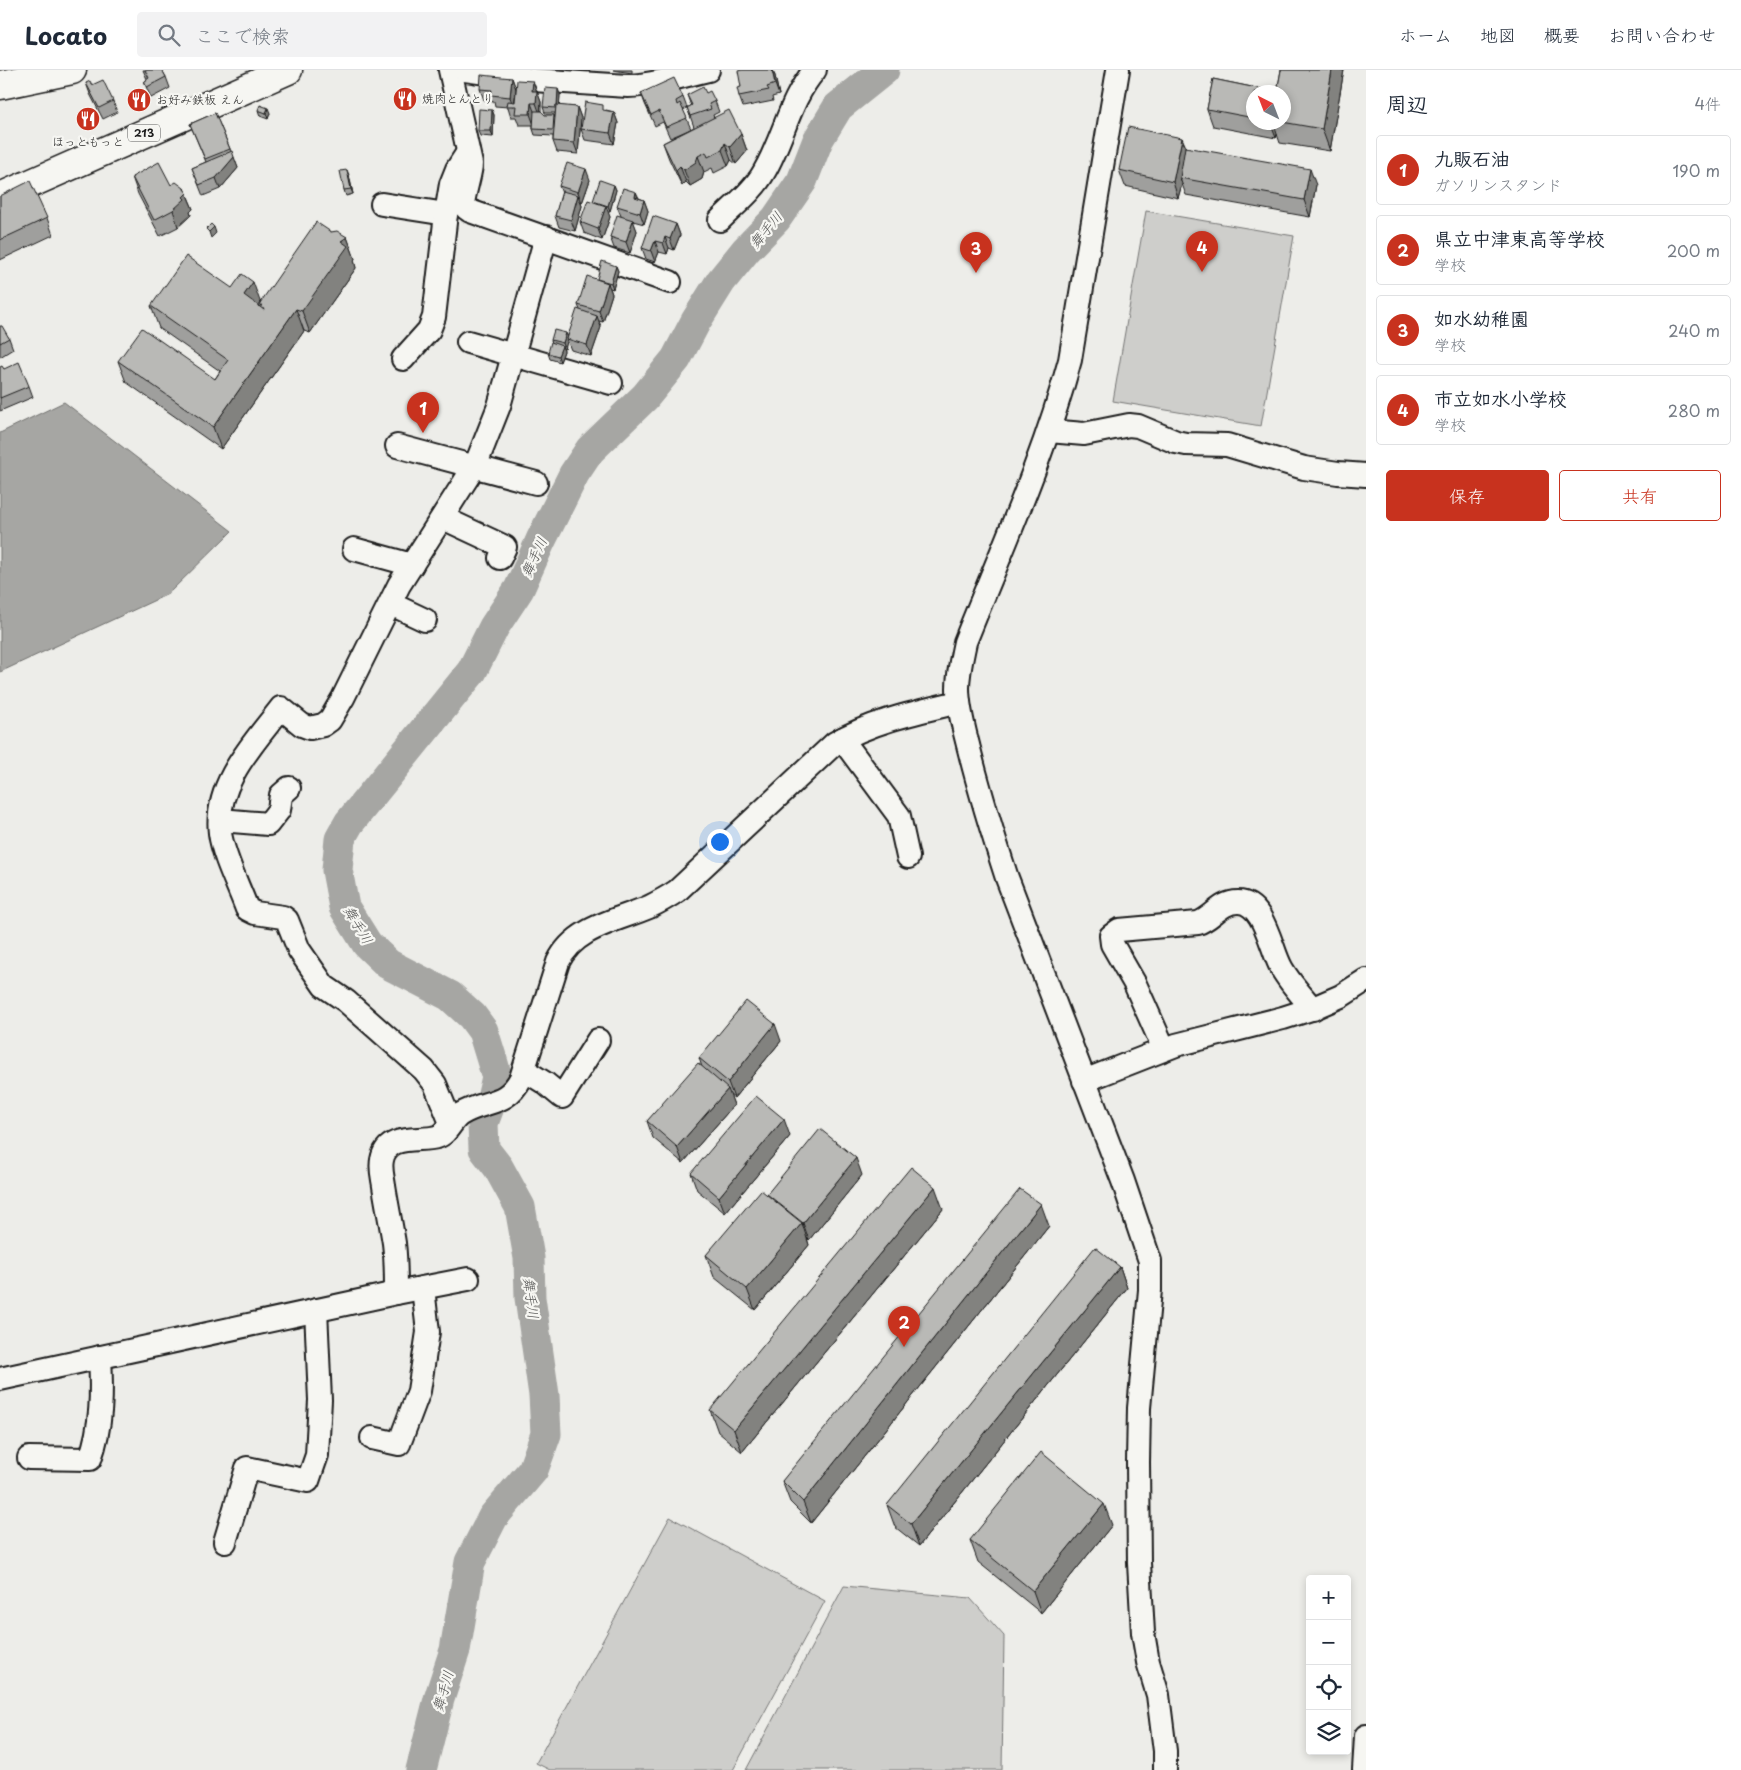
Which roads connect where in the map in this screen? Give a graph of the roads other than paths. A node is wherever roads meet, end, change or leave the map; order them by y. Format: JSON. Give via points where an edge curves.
{"nodes":[{"id":1,"x":72,"y":70,"type":"edge"},
{"id":2,"x":288,"y":70,"type":"edge"},
{"id":3,"x":450,"y":70,"type":"edge"},
{"id":4,"x":465,"y":70,"type":"edge"},
{"id":5,"x":708,"y":70,"type":"edge"},
{"id":6,"x":815,"y":70,"type":"edge"},
{"id":7,"x":1118,"y":70,"type":"edge"},
{"id":8,"x":0,"y":85,"type":"edge"},
{"id":9,"x":469,"y":151,"type":"junction"},
{"id":10,"x":0,"y":197,"type":"edge"},
{"id":11,"x":382,"y":204,"type":"dead end"},
{"id":12,"x":446,"y":214,"type":"junction"},
{"id":13,"x":720,"y":220,"type":"dead end"},
{"id":14,"x":546,"y":237,"type":"junction"},
{"id":15,"x":670,"y":282,"type":"dead end"},
{"id":16,"x":468,"y":342,"type":"dead end"},
{"id":17,"x":514,"y":355,"type":"junction"},
{"id":18,"x":403,"y":359,"type":"dead end"},
{"id":19,"x":611,"y":382,"type":"dead end"},
{"id":20,"x":1049,"y":431,"type":"junction"},
{"id":21,"x":397,"y":446,"type":"dead end"},
{"id":22,"x":475,"y":466,"type":"junction"},
{"id":23,"x":1366,"y":475,"type":"edge"},
{"id":24,"x":536,"y":483,"type":"dead end"},
{"id":25,"x":442,"y":518,"type":"junction"},
{"id":26,"x":354,"y":549,"type":"dead end"},
{"id":27,"x":500,"y":558,"type":"dead end"},
{"id":28,"x":412,"y":564,"type":"junction"},
{"id":29,"x":390,"y":604,"type":"junction"},
{"id":30,"x":425,"y":620,"type":"dead end"},
{"id":31,"x":959,"y":702,"type":"junction"},
{"id":32,"x":842,"y":739,"type":"junction"},
{"id":33,"x":289,"y":788,"type":"dead end"},
{"id":34,"x":220,"y":820,"type":"junction"},
{"id":35,"x":908,"y":857,"type":"dead end"},
{"id":36,"x":1366,"y":980,"type":"edge"},
{"id":37,"x":1313,"y":1009,"type":"junction"},
{"id":38,"x":598,"y":1040,"type":"dead end"},
{"id":39,"x":1164,"y":1049,"type":"junction"},
{"id":40,"x":524,"y":1070,"type":"junction"},
{"id":41,"x":1084,"y":1081,"type":"junction"},
{"id":42,"x":451,"y":1123,"type":"junction"},
{"id":43,"x":468,"y":1279,"type":"dead end"},
{"id":44,"x":423,"y":1288,"type":"junction"},
{"id":45,"x":396,"y":1293,"type":"junction"},
{"id":46,"x":316,"y":1310,"type":"junction"},
{"id":47,"x":100,"y":1357,"type":"junction"},
{"id":48,"x":0,"y":1378,"type":"edge"},
{"id":49,"x":372,"y":1438,"type":"dead end"},
{"id":50,"x":29,"y":1458,"type":"dead end"},
{"id":51,"x":225,"y":1542,"type":"dead end"},
{"id":52,"x":1366,"y":1736,"type":"edge"},
{"id":53,"x":1165,"y":1770,"type":"edge"},
{"id":54,"x":1364,"y":1770,"type":"edge"}],
"edges":[{"from":1,"to":8,"type":"main road"},
{"from":2,"to":10,"type":"main road","number":"213"},
{"from":3,"to":9,"type":"street"},
{"from":4,"to":5,"type":"street","via":[[534,80],[628,86],[643,86]]},
{"from":6,"to":13,"type":"street","via":[[797,96],[763,174]]},
{"from":7,"to":20,"type":"street","via":[[1070,360]]},
{"from":9,"to":12,"type":"street","via":[[451,184]]},
{"from":9,"to":14,"type":"street","via":[[471,175],[464,197],[466,208]]},
{"from":11,"to":12,"type":"street"},
{"from":12,"to":18,"type":"street","via":[[434,317],[429,330]]},
{"from":14,"to":15,"type":"street"},
{"from":14,"to":17,"type":"street"},
{"from":16,"to":17,"type":"street"},
{"from":17,"to":19,"type":"street"},
{"from":17,"to":22,"type":"street","via":[[499,406]]},
{"from":20,"to":23,"type":"street","via":[[1084,434],[1128,424],[1181,443],[1227,445],[1312,469]]},
{"from":20,"to":31,"type":"street","via":[[965,642],[958,678]]},
{"from":21,"to":22,"type":"street"},
{"from":22,"to":24,"type":"street"},
{"from":22,"to":25,"type":"street"},
{"from":25,"to":27,"type":"street","via":[[505,547]]},
{"from":25,"to":28,"type":"street"},
{"from":26,"to":28,"type":"street"},
{"from":28,"to":29,"type":"street"},
{"from":29,"to":30,"type":"street"},
{"from":29,"to":34,"type":"street","via":[[330,720],[310,728],[281,708],[240,762],[225,793]]},
{"from":31,"to":32,"type":"street","via":[[897,716]]},
{"from":31,"to":41,"type":"street","via":[[993,837]]},
{"from":32,"to":35,"type":"street","via":[[899,816]]},
{"from":32,"to":40,"type":"street","via":[[677,891],[650,906],[595,927],[573,941],[558,962]]},
{"from":33,"to":34,"type":"street","via":[[281,795],[279,810],[268,824]]},
{"from":34,"to":42,"type":"street","via":[[223,846],[247,909],[286,920],[299,950],[324,986],[346,1000],[424,1070],[435,1084]]},
{"from":36,"to":37,"type":"street"},
{"from":37,"to":39,"type":"street"},
{"from":37,"to":39,"type":"street","via":[[1286,977],[1260,917],[1243,902],[1224,905],[1198,923],[1119,930],[1111,936],[1112,944],[1135,984]]},
{"from":38,"to":40,"type":"street","via":[[562,1098]]},
{"from":39,"to":41,"type":"street"},
{"from":40,"to":42,"type":"street","via":[[511,1094],[466,1112]]},
{"from":41,"to":53,"type":"street","via":[[1150,1261],[1139,1408],[1139,1562],[1143,1633],[1158,1695]]},
{"from":42,"to":45,"type":"street","via":[[436,1137],[397,1141],[382,1158],[394,1244]]},
{"from":43,"to":44,"type":"street"},
{"from":44,"to":45,"type":"street"},
{"from":44,"to":49,"type":"street","via":[[428,1332],[419,1391],[398,1444]]},
{"from":45,"to":46,"type":"street"},
{"from":46,"to":47,"type":"street"},
{"from":46,"to":51,"type":"street","via":[[320,1400],[317,1456],[308,1481],[247,1468]]},
{"from":47,"to":48,"type":"street"},
{"from":47,"to":50,"type":"street","via":[[102,1392],[97,1439],[90,1459]]},
{"from":52,"to":54,"type":"street"}]}
